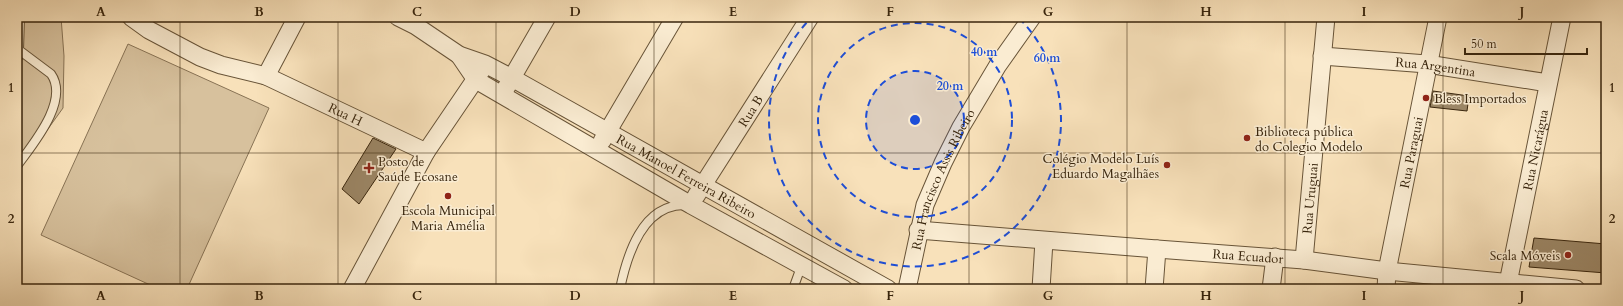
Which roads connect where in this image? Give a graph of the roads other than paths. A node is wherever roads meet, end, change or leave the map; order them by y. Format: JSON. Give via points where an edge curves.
{"nodes":[{"id":1,"x":20,"y":17,"type":"edge"},
{"id":2,"x":131,"y":17,"type":"edge"},
{"id":3,"x":297,"y":17,"type":"edge"},
{"id":4,"x":398,"y":17,"type":"edge"},
{"id":5,"x":547,"y":17,"type":"edge"},
{"id":6,"x":675,"y":17,"type":"edge"},
{"id":7,"x":810,"y":17,"type":"edge"},
{"id":8,"x":1032,"y":17,"type":"edge"},
{"id":9,"x":1326,"y":17,"type":"edge"},
{"id":10,"x":1438,"y":17,"type":"edge"},
{"id":11,"x":1562,"y":17,"type":"edge"},
{"id":12,"x":418,"y":21,"type":"edge"},
{"id":13,"x":20,"y":50,"type":"junction"},
{"id":14,"x":459,"y":55,"type":"junction"},
{"id":15,"x":1322,"y":56,"type":"junction"},
{"id":16,"x":17,"y":61,"type":"edge"},
{"id":17,"x":485,"y":64,"type":"junction"},
{"id":18,"x":1427,"y":64,"type":"junction"},
{"id":19,"x":266,"y":76,"type":"junction"},
{"id":20,"x":512,"y":78,"type":"junction"},
{"id":21,"x":476,"y":80,"type":"junction"},
{"id":22,"x":1548,"y":83,"type":"junction"},
{"id":23,"x":502,"y":95,"type":"junction"},
{"id":24,"x":607,"y":132,"type":"junction"},
{"id":25,"x":597,"y":150,"type":"junction"},
{"id":26,"x":426,"y":152,"type":"junction"},
{"id":27,"x":17,"y":166,"type":"edge"},
{"id":28,"x":702,"y":186,"type":"junction"},
{"id":29,"x":691,"y":205,"type":"junction"},
{"id":30,"x":918,"y":230,"type":"junction"},
{"id":31,"x":1044,"y":241,"type":"junction"},
{"id":32,"x":1157,"y":250,"type":"junction"},
{"id":33,"x":1275,"y":257,"type":"junction"},
{"id":34,"x":1304,"y":260,"type":"junction"},
{"id":35,"x":801,"y":267,"type":"junction"},
{"id":36,"x":1387,"y":271,"type":"junction"},
{"id":37,"x":1508,"y":283,"type":"junction"},
{"id":38,"x":352,"y":289,"type":"edge"},
{"id":39,"x":620,"y":289,"type":"edge"},
{"id":40,"x":792,"y":289,"type":"edge"},
{"id":41,"x":844,"y":289,"type":"edge"},
{"id":42,"x":888,"y":289,"type":"edge"},
{"id":43,"x":907,"y":289,"type":"edge"},
{"id":44,"x":1041,"y":289,"type":"edge"},
{"id":45,"x":1154,"y":289,"type":"edge"},
{"id":46,"x":1271,"y":289,"type":"edge"},
{"id":47,"x":1386,"y":289,"type":"edge"},
{"id":48,"x":1576,"y":289,"type":"edge"}],
"edges":[{"from":1,"to":13,"type":"lane"},
{"from":2,"to":19,"type":"street","name":"Rua H","via":[[149,30],[200,57]]},
{"from":3,"to":19,"type":"street"},
{"from":4,"to":12,"type":"street","name":"Rua Manoel Ferreira Ribeiro"},
{"from":5,"to":20,"type":"street"},
{"from":6,"to":24,"type":"street"},
{"from":7,"to":28,"type":"street","name":"Rua B"},
{"from":8,"to":30,"type":"street","name":"Rua Francisco Assis Ribeiro","via":[[998,65],[961,126],[924,205]]},
{"from":9,"to":15,"type":"street","name":"Rua Uruguai"},
{"from":10,"to":18,"type":"street","name":"Rua Paraguai"},
{"from":11,"to":22,"type":"street","name":"Rua Nicarágua"},
{"from":12,"to":14,"type":"street","name":"Rua Manoel Ferreira Ribeiro"},
{"from":13,"to":16,"type":"lane"},
{"from":13,"to":27,"type":"lane","via":[[51,74],[56,88],[54,104],[45,127]]},
{"from":14,"to":17,"type":"street","name":"Rua Manoel Ferreira Ribeiro"},
{"from":14,"to":21,"type":"street","name":"Rua Manoel Ferreira Ribeiro"},
{"from":15,"to":18,"type":"street","name":"Rua Argentina"},
{"from":15,"to":34,"type":"street","name":"Rua Uruguai"},
{"from":17,"to":20,"type":"street","name":"Rua Manoel Ferreira Ribeiro"},
{"from":17,"to":21,"type":"street"},
{"from":18,"to":22,"type":"street","name":"Rua Argentina"},
{"from":18,"to":36,"type":"street","name":"Rua Paraguai"},
{"from":19,"to":26,"type":"street","name":"Rua H"},
{"from":20,"to":23,"type":"street"},
{"from":20,"to":24,"type":"street","name":"Rua Manoel Ferreira Ribeiro"},
{"from":21,"to":23,"type":"street","name":"Rua Manoel Ferreira Ribeiro"},
{"from":21,"to":26,"type":"street"},
{"from":22,"to":37,"type":"street","name":"Rua Nicarágua"},
{"from":23,"to":25,"type":"street","name":"Rua Manoel Ferreira Ribeiro"},
{"from":24,"to":25,"type":"street"},
{"from":24,"to":28,"type":"street","name":"Rua Manoel Ferreira Ribeiro"},
{"from":25,"to":29,"type":"street","name":"Rua Manoel Ferreira Ribeiro"},
{"from":26,"to":38,"type":"street"},
{"from":28,"to":29,"type":"street","name":"Rua B"},
{"from":28,"to":42,"type":"street","name":"Rua Manoel Ferreira Ribeiro"},
{"from":29,"to":35,"type":"street","name":"Rua Manoel Ferreira Ribeiro"},
{"from":29,"to":39,"type":"lane","via":[[675,205],[660,210],[651,217],[632,250]]},
{"from":30,"to":31,"type":"street","name":"Rua Ecuador"},
{"from":30,"to":43,"type":"street","name":"Rua Francisco Assis Ribeiro"},
{"from":31,"to":32,"type":"street","name":"Rua Ecuador"},
{"from":31,"to":44,"type":"street"},
{"from":32,"to":33,"type":"street","name":"Rua Ecuador"},
{"from":32,"to":45,"type":"street"},
{"from":33,"to":34,"type":"street","name":"Rua Ecuador"},
{"from":33,"to":46,"type":"street"},
{"from":34,"to":36,"type":"street","name":"Rua Ecuador"},
{"from":35,"to":40,"type":"lane"},
{"from":35,"to":41,"type":"street","name":"Rua Manoel Ferreira Ribeiro"},
{"from":36,"to":37,"type":"street","name":"Rua Ecuador"},
{"from":36,"to":47,"type":"street","name":"Rua Paraguai"},
{"from":37,"to":48,"type":"street","name":"Rua Ecuador"}]}
